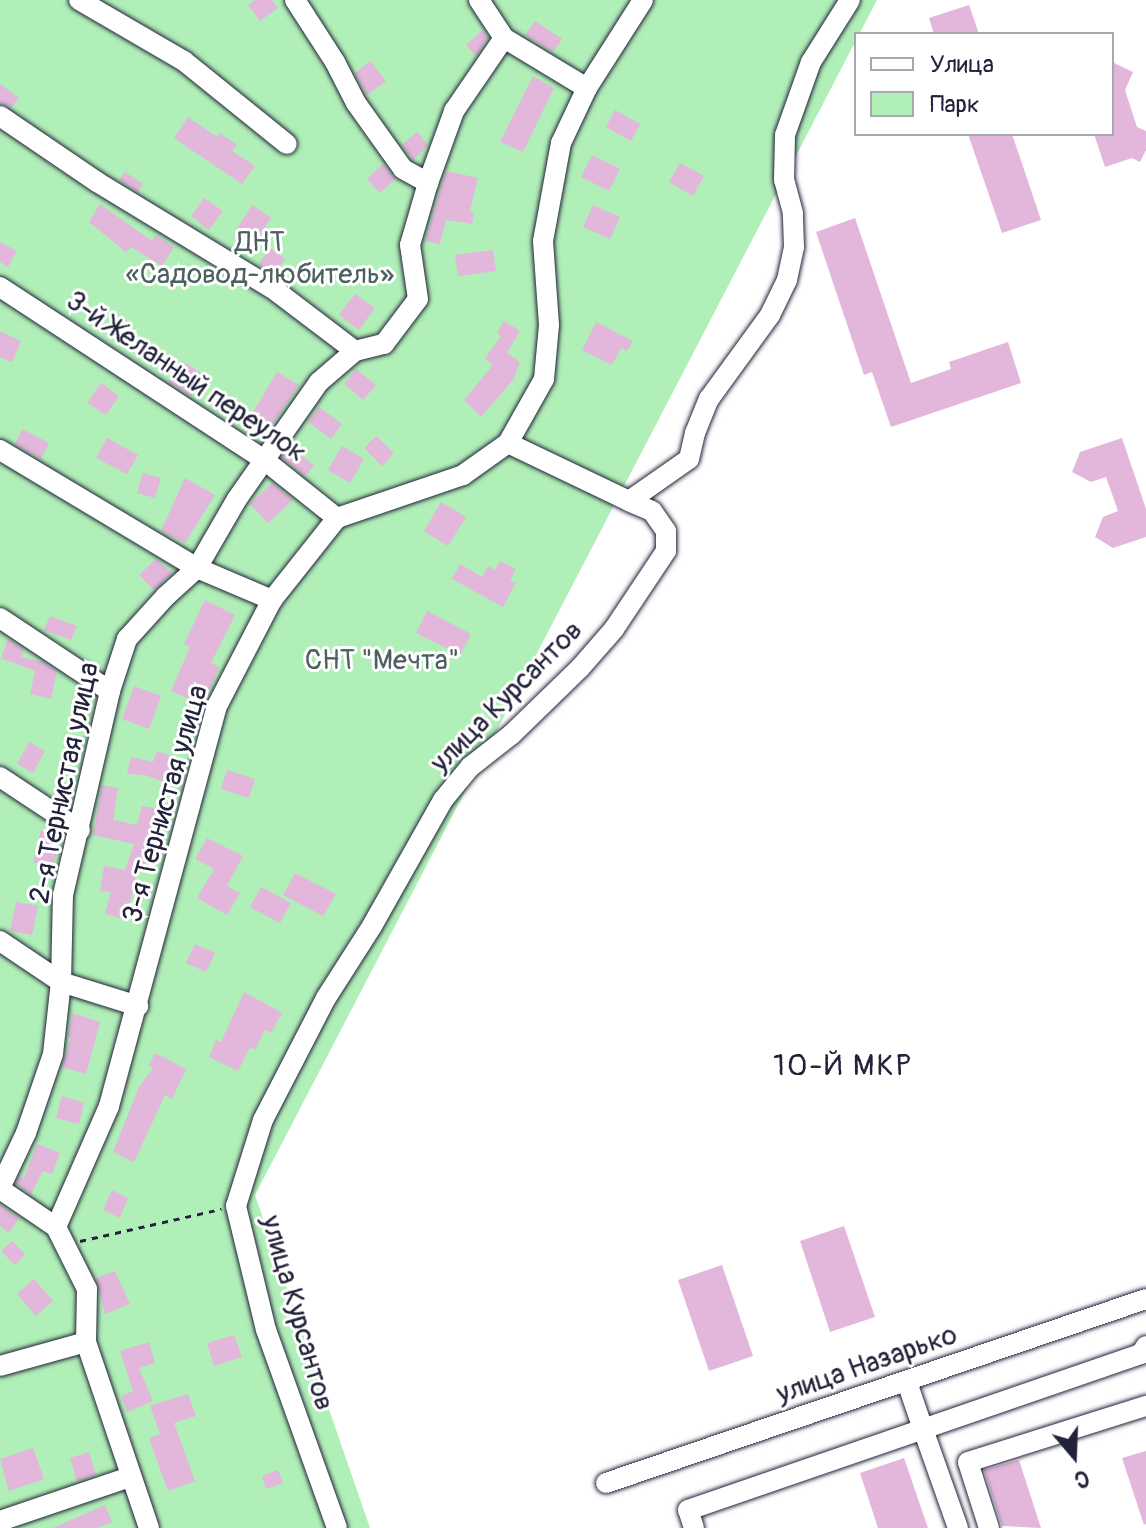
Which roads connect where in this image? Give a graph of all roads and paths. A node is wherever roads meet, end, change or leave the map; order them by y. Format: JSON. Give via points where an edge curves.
{"nodes":[{"id":1,"x":79,"y":0,"type":"edge"},
{"id":2,"x":295,"y":0,"type":"edge"},
{"id":3,"x":479,"y":0,"type":"edge"},
{"id":4,"x":850,"y":0,"type":"edge"},
{"id":5,"x":638,"y":2,"type":"edge"},
{"id":6,"x":504,"y":38,"type":"junction"},
{"id":7,"x":587,"y":88,"type":"junction"},
{"id":8,"x":0,"y":116,"type":"edge"},
{"id":9,"x":287,"y":144,"type":"dead end"},
{"id":10,"x":428,"y":183,"type":"junction"},
{"id":11,"x":0,"y":287,"type":"edge"},
{"id":12,"x":355,"y":351,"type":"junction"},
{"id":13,"x":508,"y":443,"type":"junction"},
{"id":14,"x":0,"y":450,"type":"edge"},
{"id":15,"x":263,"y":459,"type":"junction"},
{"id":16,"x":629,"y":501,"type":"junction"},
{"id":17,"x":337,"y":518,"type":"junction"},
{"id":18,"x":197,"y":568,"type":"junction"},
{"id":19,"x":272,"y":600,"type":"junction"},
{"id":20,"x":0,"y":618,"type":"edge"},
{"id":21,"x":110,"y":691,"type":"junction"},
{"id":22,"x":0,"y":777,"type":"edge"},
{"id":23,"x":80,"y":830,"type":"junction"},
{"id":24,"x":0,"y":941,"type":"edge"},
{"id":25,"x":61,"y":982,"type":"junction"},
{"id":26,"x":138,"y":1006,"type":"junction"},
{"id":27,"x":0,"y":1189,"type":"edge"},
{"id":28,"x":236,"y":1206,"type":"junction"},
{"id":29,"x":62,"y":1235,"type":"junction"},
{"id":30,"x":1146,"y":1299,"type":"edge"},
{"id":31,"x":86,"y":1342,"type":"junction"},
{"id":32,"x":1144,"y":1357,"type":"edge"},
{"id":33,"x":0,"y":1366,"type":"edge"},
{"id":34,"x":907,"y":1382,"type":"junction"},
{"id":35,"x":1146,"y":1406,"type":"edge"},
{"id":36,"x":923,"y":1429,"type":"junction"},
{"id":37,"x":130,"y":1477,"type":"junction"},
{"id":38,"x":606,"y":1483,"type":"dead end"},
{"id":39,"x":0,"y":1521,"type":"edge"},
{"id":40,"x":149,"y":1528,"type":"edge"},
{"id":41,"x":337,"y":1528,"type":"edge"},
{"id":42,"x":694,"y":1528,"type":"edge"},
{"id":43,"x":958,"y":1528,"type":"edge"},
{"id":44,"x":989,"y":1528,"type":"edge"}],
"edges":[{"from":1,"to":9,"type":"street","via":[[184,61]]},
{"from":2,"to":10,"type":"street","via":[[387,147],[403,169]]},
{"from":3,"to":6,"type":"street"},
{"from":4,"to":16,"type":"street","via":[[811,62],[785,135],[784,180],[793,213],[794,247],[787,280],[770,315],[709,399],[689,459]]},
{"from":5,"to":7,"type":"street"},
{"from":6,"to":7,"type":"street"},
{"from":6,"to":10,"type":"street","name":"2-я Тернистая улица","via":[[454,111]]},
{"from":7,"to":13,"type":"street","via":[[561,143],[543,241],[549,325],[544,379]]},
{"from":8,"to":12,"type":"street","via":[[276,291]]},
{"from":10,"to":12,"type":"street","name":"2-я Тернистая улица","via":[[410,245],[418,299],[384,344]]},
{"from":11,"to":15,"type":"street","name":"3-й Желанный переулок"},
{"from":12,"to":15,"type":"street","name":"2-я Тернистая улица","via":[[319,382]]},
{"from":13,"to":16,"type":"street","name":"улица Курсантов"},
{"from":13,"to":17,"type":"street","via":[[463,475]]},
{"from":14,"to":18,"type":"street"},
{"from":15,"to":17,"type":"street","name":"3-й Желанный переулок"},
{"from":15,"to":18,"type":"street","name":"2-я Тернистая улица"},
{"from":16,"to":28,"type":"street","name":"улица Курсантов","via":[[652,511],[666,531],[660,563],[580,668],[470,767],[443,800],[326,998],[263,1120]]},
{"from":17,"to":19,"type":"street","name":"3-я Тернистая улица"},
{"from":18,"to":19,"type":"street"},
{"from":18,"to":21,"type":"street","name":"2-я Тернистая улица","via":[[127,639]]},
{"from":19,"to":26,"type":"street","name":"3-я Тернистая улица","via":[[217,706]]},
{"from":20,"to":21,"type":"street"},
{"from":21,"to":23,"type":"street","name":"2-я Тернистая улица"},
{"from":22,"to":23,"type":"street"},
{"from":23,"to":25,"type":"street","name":"2-я Тернистая улица","via":[[63,895]]},
{"from":24,"to":25,"type":"street"},
{"from":25,"to":26,"type":"street"},
{"from":25,"to":27,"type":"street","name":"2-я Тернистая улица","via":[[53,1054]]},
{"from":26,"to":29,"type":"street","name":"3-я Тернистая улица"},
{"from":27,"to":29,"type":"street"},
{"from":28,"to":29,"type":"path"},
{"from":28,"to":41,"type":"street","name":"улица Курсантов","via":[[266,1330]]},
{"from":29,"to":31,"type":"street","via":[[87,1289]]},
{"from":30,"to":34,"type":"street","name":"улица Назарько"},
{"from":31,"to":33,"type":"street"},
{"from":31,"to":37,"type":"street"},
{"from":32,"to":36,"type":"street"},
{"from":34,"to":36,"type":"street"},
{"from":34,"to":38,"type":"street","name":"улица Назарько"},
{"from":35,"to":44,"type":"street","via":[[968,1462]]},
{"from":36,"to":42,"type":"street","via":[[688,1510]]},
{"from":36,"to":43,"type":"street"},
{"from":37,"to":39,"type":"street"},
{"from":37,"to":40,"type":"street"}]}
